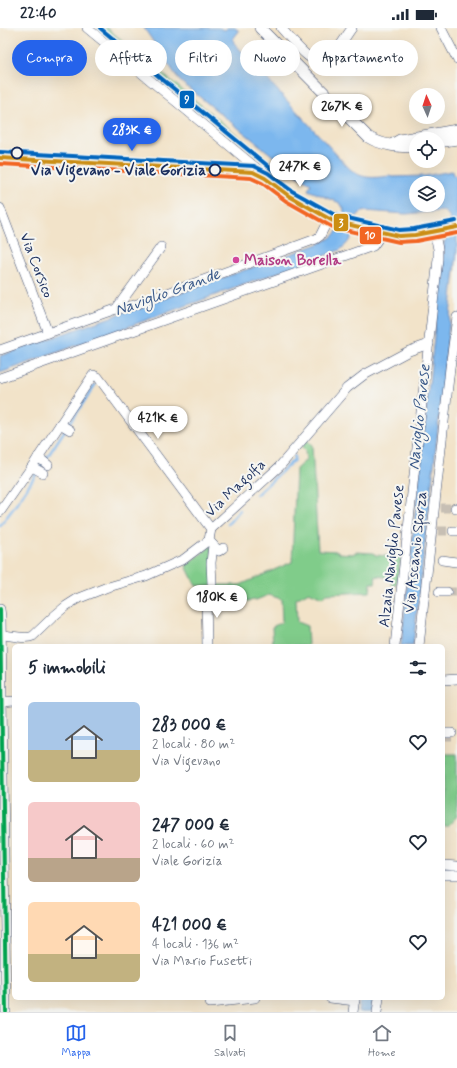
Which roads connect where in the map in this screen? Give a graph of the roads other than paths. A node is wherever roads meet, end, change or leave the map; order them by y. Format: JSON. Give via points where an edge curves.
{"nodes":[{"id":1,"x":87,"y":28,"type":"edge"},
{"id":2,"x":260,"y":28,"type":"edge"},
{"id":3,"x":282,"y":28,"type":"edge"},
{"id":4,"x":352,"y":28,"type":"edge"},
{"id":5,"x":441,"y":28,"type":"edge"},
{"id":6,"x":457,"y":60,"type":"edge"},
{"id":7,"x":457,"y":130,"type":"edge"},
{"id":8,"x":457,"y":135,"type":"edge"},
{"id":9,"x":445,"y":137,"type":"edge"},
{"id":10,"x":457,"y":140,"type":"edge"},
{"id":11,"x":445,"y":141,"type":"edge"},
{"id":12,"x":393,"y":144,"type":"junction"},
{"id":13,"x":409,"y":147,"type":"edge"},
{"id":14,"x":0,"y":156,"type":"edge"},
{"id":15,"x":262,"y":172,"type":"junction"},
{"id":16,"x":0,"y":208,"type":"edge"},
{"id":17,"x":333,"y":219,"type":"junction"},
{"id":18,"x":453,"y":226,"type":"edge"},
{"id":19,"x":434,"y":230,"type":"junction"},
{"id":20,"x":382,"y":232,"type":"junction"},
{"id":21,"x":161,"y":247,"type":"dead end"},
{"id":22,"x":116,"y":309,"type":"junction"},
{"id":23,"x":457,"y":318,"type":"edge"},
{"id":24,"x":48,"y":333,"type":"junction"},
{"id":25,"x":429,"y":344,"type":"junction"},
{"id":26,"x":0,"y":350,"type":"edge"},
{"id":27,"x":453,"y":368,"type":"edge"},
{"id":28,"x":0,"y":378,"type":"edge"},
{"id":29,"x":43,"y":464,"type":"junction"},
{"id":30,"x":34,"y":468,"type":"dead end"},
{"id":31,"x":0,"y":512,"type":"edge"},
{"id":32,"x":211,"y":529,"type":"junction"},
{"id":33,"x":211,"y":542,"type":"junction"},
{"id":34,"x":223,"y":548,"type":"dead end"},
{"id":35,"x":437,"y":560,"type":"dead end"},
{"id":36,"x":456,"y":562,"type":"dead end"},
{"id":37,"x":212,"y":584,"type":"dead end"},
{"id":38,"x":206,"y":592,"type":"dead end"},
{"id":39,"x":0,"y":609,"type":"edge"},
{"id":40,"x":1,"y":635,"type":"edge"},
{"id":41,"x":207,"y":644,"type":"edge"},
{"id":42,"x":395,"y":644,"type":"edge"},
{"id":43,"x":420,"y":644,"type":"edge"},
{"id":44,"x":457,"y":679,"type":"edge"},
{"id":45,"x":445,"y":680,"type":"edge"},
{"id":46,"x":12,"y":701,"type":"edge"},
{"id":47,"x":2,"y":702,"type":"junction"},
{"id":48,"x":457,"y":866,"type":"edge"},
{"id":49,"x":9,"y":870,"type":"edge"},
{"id":50,"x":448,"y":870,"type":"edge"},
{"id":51,"x":457,"y":875,"type":"edge"},
{"id":52,"x":10,"y":888,"type":"edge"},
{"id":53,"x":240,"y":1000,"type":"edge"},
{"id":54,"x":355,"y":1000,"type":"edge"},
{"id":55,"x":379,"y":1000,"type":"edge"},
{"id":56,"x":210,"y":1004,"type":"edge"},
{"id":57,"x":4,"y":1010,"type":"edge"},
{"id":58,"x":353,"y":1012,"type":"edge"},
{"id":59,"x":378,"y":1012,"type":"edge"}],
"edges":[{"from":1,"to":15,"type":"street"},
{"from":2,"to":12,"type":"main road","via":[[362,132],[374,140]]},
{"from":3,"to":4,"type":"street","via":[[317,63],[326,62]]},
{"from":5,"to":6,"type":"street"},
{"from":7,"to":12,"type":"main road","via":[[400,140]]},
{"from":8,"to":9,"type":"street"},
{"from":10,"to":11,"type":"main road"},
{"from":12,"to":13,"type":"main road"},
{"from":14,"to":15,"type":"street","via":[[215,167]]},
{"from":15,"to":17,"type":"street","via":[[296,199]]},
{"from":16,"to":24,"type":"street","name":"Via Corsico"},
{"from":17,"to":20,"type":"street"},
{"from":17,"to":22,"type":"street","via":[[316,239],[129,307]]},
{"from":18,"to":19,"type":"street"},
{"from":19,"to":20,"type":"street","via":[[404,234]]},
{"from":19,"to":25,"type":"street","name":"Alzaia Naviglio Pavese","via":[[438,259]]},
{"from":20,"to":28,"type":"street","via":[[373,246]]},
{"from":21,"to":22,"type":"street"},
{"from":22,"to":24,"type":"street"},
{"from":23,"to":27,"type":"street","name":"Via Ascanio Sforza"},
{"from":24,"to":26,"type":"street"},
{"from":25,"to":32,"type":"street","name":"Via Magolfa","via":[[364,375],[347,388],[279,467]]},
{"from":25,"to":42,"type":"street","name":"Alzaia Naviglio Pavese"},
{"from":27,"to":43,"type":"street","name":"Via Ascanio Sforza","via":[[435,531],[436,591]]},
{"from":29,"to":30,"type":"street"},
{"from":29,"to":31,"type":"street"},
{"from":29,"to":32,"type":"street","via":[[92,375],[98,377]]},
{"from":32,"to":33,"type":"street","name":"Via Magolfa"},
{"from":33,"to":34,"type":"street","via":[[219,551]]},
{"from":33,"to":37,"type":"street"},
{"from":33,"to":40,"type":"street","name":"Via Magolfa","via":[[184,559],[146,576],[77,599],[34,636],[28,638]]},
{"from":35,"to":36,"type":"street"},
{"from":38,"to":41,"type":"street"},
{"from":39,"to":40,"type":"street"},
{"from":40,"to":47,"type":"street"},
{"from":44,"to":45,"type":"street"},
{"from":46,"to":47,"type":"street"},
{"from":47,"to":49,"type":"street"},
{"from":48,"to":50,"type":"street"},
{"from":49,"to":52,"type":"street"},
{"from":50,"to":51,"type":"street"},
{"from":52,"to":57,"type":"street"},
{"from":53,"to":56,"type":"street"},
{"from":54,"to":58,"type":"street"},
{"from":55,"to":59,"type":"street"}]}
